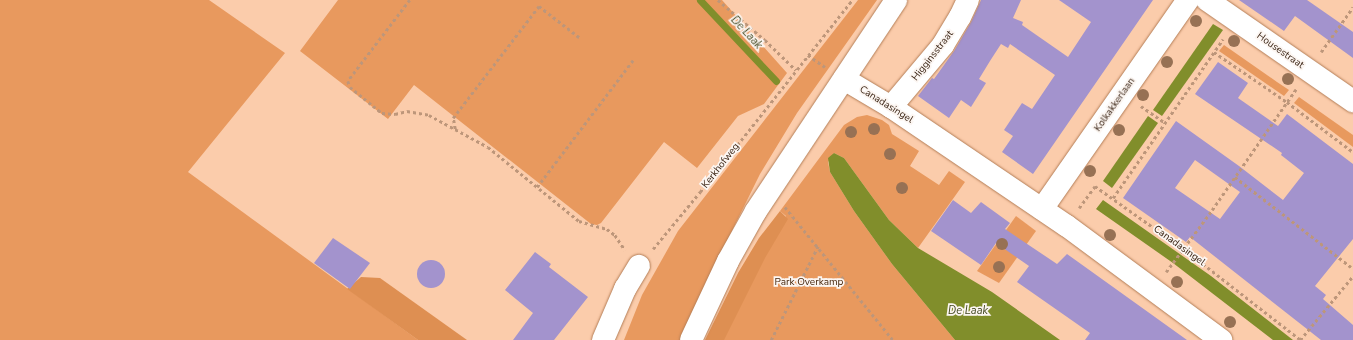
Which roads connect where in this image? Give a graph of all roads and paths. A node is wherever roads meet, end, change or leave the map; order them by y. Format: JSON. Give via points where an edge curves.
{"nodes":[{"id":1,"x":410,"y":0,"type":"edge"},
{"id":2,"x":718,"y":0,"type":"edge"},
{"id":3,"x":852,"y":0,"type":"edge"},
{"id":4,"x":896,"y":0,"type":"edge"},
{"id":5,"x":968,"y":0,"type":"edge"},
{"id":6,"x":1188,"y":0,"type":"edge"},
{"id":7,"x":1207,"y":0,"type":"edge"},
{"id":8,"x":1353,"y":7,"type":"edge"},
{"id":9,"x":1236,"y":20,"type":"junction"},
{"id":10,"x":579,"y":37,"type":"dead end"},
{"id":11,"x":1214,"y":52,"type":"junction"},
{"id":12,"x":634,"y":60,"type":"dead end"},
{"id":13,"x":796,"y":70,"type":"junction"},
{"id":14,"x":1308,"y":70,"type":"junction"},
{"id":15,"x":844,"y":79,"type":"junction"},
{"id":16,"x":1123,"y":93,"type":"junction"},
{"id":17,"x":1353,"y":101,"type":"edge"},
{"id":18,"x":1287,"y":102,"type":"junction"},
{"id":19,"x":891,"y":107,"type":"junction"},
{"id":20,"x":1165,"y":123,"type":"junction"},
{"id":21,"x":455,"y":129,"type":"junction"},
{"id":22,"x":1353,"y":152,"type":"edge"},
{"id":23,"x":1235,"y":177,"type":"junction"},
{"id":24,"x":537,"y":186,"type":"junction"},
{"id":25,"x":770,"y":189,"type":"junction"},
{"id":26,"x":1113,"y":198,"type":"junction"},
{"id":27,"x":1042,"y":209,"type":"junction"},
{"id":28,"x":1067,"y":226,"type":"junction"},
{"id":29,"x":818,"y":246,"type":"junction"},
{"id":30,"x":1184,"y":249,"type":"junction"},
{"id":31,"x":1172,"y":263,"type":"dead end"},
{"id":32,"x":1352,"y":267,"type":"edge"},
{"id":33,"x":638,"y":269,"type":"junction"},
{"id":34,"x":1353,"y":276,"type":"edge"},
{"id":35,"x":603,"y":340,"type":"edge"},
{"id":36,"x":691,"y":340,"type":"edge"},
{"id":37,"x":771,"y":340,"type":"edge"},
{"id":38,"x":893,"y":340,"type":"edge"},
{"id":39,"x":1221,"y":340,"type":"edge"},
{"id":40,"x":1301,"y":340,"type":"edge"}],
"edges":[{"from":1,"to":21,"type":"path","via":[[348,84],[382,113],[395,114],[407,111],[428,116]]},
{"from":2,"to":13,"type":"path"},
{"from":3,"to":13,"type":"path","name":"Kerkhofweg"},
{"from":4,"to":15,"type":"street"},
{"from":5,"to":19,"type":"street","name":"Higginsstraat","via":[[943,45]]},
{"from":6,"to":16,"type":"street","name":"Kolkakkerlaan"},
{"from":7,"to":9,"type":"street","name":"Housestraat"},
{"from":8,"to":14,"type":"path"},
{"from":9,"to":11,"type":"path"},
{"from":9,"to":14,"type":"street","name":"Housestraat"},
{"from":10,"to":21,"type":"path","via":[[539,6],[453,118]]},
{"from":11,"to":18,"type":"path"},
{"from":11,"to":20,"type":"path"},
{"from":12,"to":24,"type":"path"},
{"from":13,"to":33,"type":"path","name":"Kerkhofweg"},
{"from":14,"to":17,"type":"street","name":"Housestraat"},
{"from":15,"to":19,"type":"street","name":"Canadasingel"},
{"from":15,"to":25,"type":"street"},
{"from":16,"to":20,"type":"path"},
{"from":16,"to":27,"type":"street","name":"Kolkakkerlaan"},
{"from":18,"to":22,"type":"path"},
{"from":18,"to":23,"type":"path"},
{"from":19,"to":27,"type":"street","name":"Canadasingel"},
{"from":20,"to":26,"type":"path"},
{"from":21,"to":24,"type":"path","via":[[488,147]]},
{"from":23,"to":30,"type":"path"},
{"from":23,"to":32,"type":"path"},
{"from":24,"to":33,"type":"path","via":[[579,221],[608,229],[622,244]]},
{"from":25,"to":29,"type":"path"},
{"from":25,"to":36,"type":"street","via":[[728,261]]},
{"from":26,"to":28,"type":"path","name":"Canadasingel","via":[[1095,186]]},
{"from":26,"to":30,"type":"path","name":"Canadasingel"},
{"from":27,"to":28,"type":"street","name":"Canadasingel"},
{"from":28,"to":39,"type":"street","name":"Canadasingel"},
{"from":29,"to":37,"type":"path"},
{"from":29,"to":38,"type":"path"},
{"from":30,"to":31,"type":"path"},
{"from":30,"to":40,"type":"path","name":"Canadasingel"},
{"from":33,"to":35,"type":"street","via":[[619,302]]},
{"from":34,"to":40,"type":"path"}]}
